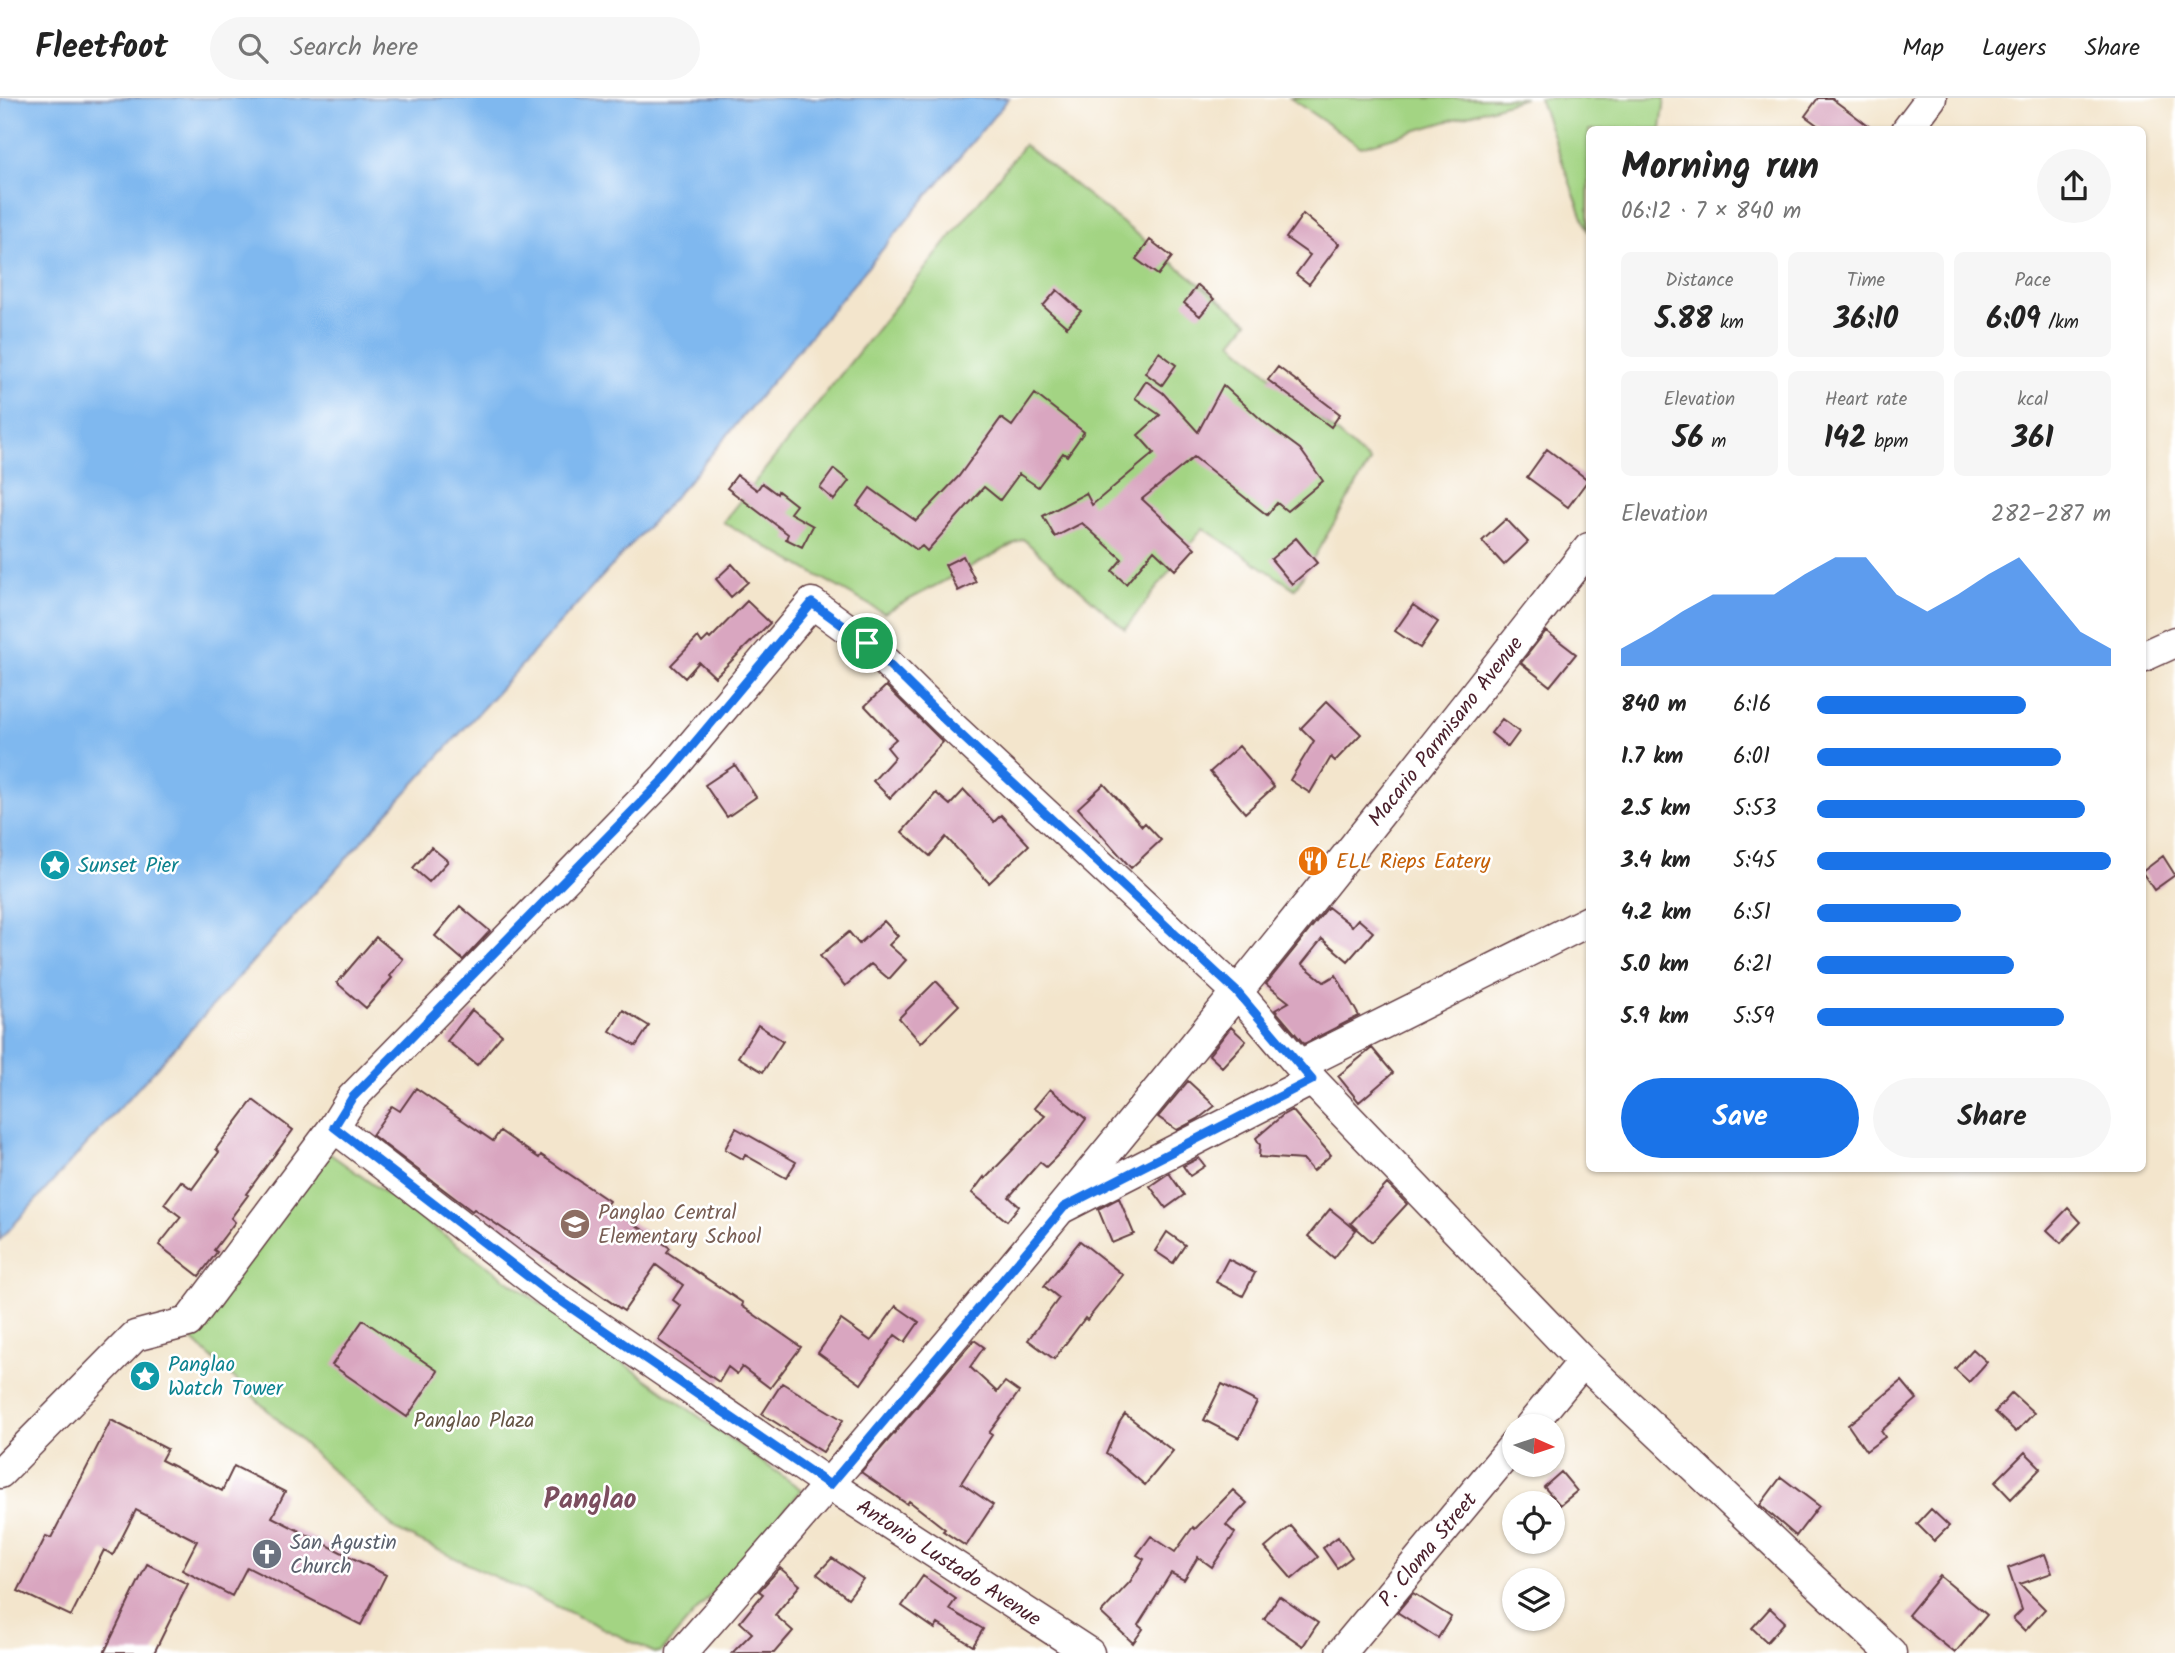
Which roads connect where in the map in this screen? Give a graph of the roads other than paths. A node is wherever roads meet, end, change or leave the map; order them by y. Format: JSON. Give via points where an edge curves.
{"nodes":[{"id":1,"x":1931,"y":98,"type":"edge"},
{"id":2,"x":1910,"y":126,"type":"edge"},
{"id":3,"x":1586,"y":552,"type":"edge"},
{"id":4,"x":2175,"y":642,"type":"edge"},
{"id":5,"x":2146,"y":655,"type":"edge"},
{"id":6,"x":1586,"y":923,"type":"edge"},
{"id":7,"x":1237,"y":992,"type":"junction"},
{"id":8,"x":1306,"y":1072,"type":"junction"},
{"id":9,"x":334,"y":1127,"type":"junction"},
{"id":10,"x":1064,"y":1207,"type":"junction"},
{"id":11,"x":1584,"y":1362,"type":"junction"},
{"id":12,"x":1540,"y":1414,"type":"edge"},
{"id":13,"x":1502,"y":1460,"type":"edge"},
{"id":14,"x":0,"y":1473,"type":"edge"},
{"id":15,"x":830,"y":1485,"type":"junction"},
{"id":16,"x":682,"y":1653,"type":"edge"},
{"id":17,"x":1089,"y":1653,"type":"edge"},
{"id":18,"x":1341,"y":1653,"type":"edge"},
{"id":19,"x":1891,"y":1653,"type":"edge"}],
"edges":[{"from":1,"to":2,"type":"street"},
{"from":3,"to":7,"type":"street","name":"Macario Parmisano Avenue"},
{"from":4,"to":5,"type":"street"},
{"from":6,"to":8,"type":"street"},
{"from":7,"to":8,"type":"street"},
{"from":7,"to":9,"type":"street","via":[[867,643],[812,603],[666,777],[352,1098]]},
{"from":7,"to":10,"type":"street","name":"Macario Parmisano Avenue"},
{"from":8,"to":10,"type":"street"},
{"from":8,"to":11,"type":"street"},
{"from":9,"to":14,"type":"street","via":[[188,1322],[135,1336]]},
{"from":9,"to":15,"type":"street","name":"Antonio Lustado Avenue","via":[[548,1292]]},
{"from":10,"to":15,"type":"street","name":"Macario Parmisano Avenue"},
{"from":11,"to":12,"type":"street"},
{"from":11,"to":19,"type":"street"},
{"from":13,"to":18,"type":"street","name":"P. Cloma Street"},
{"from":15,"to":16,"type":"street","name":"Macario Parmisano Avenue"},
{"from":15,"to":17,"type":"street","name":"Antonio Lustado Avenue"}]}
